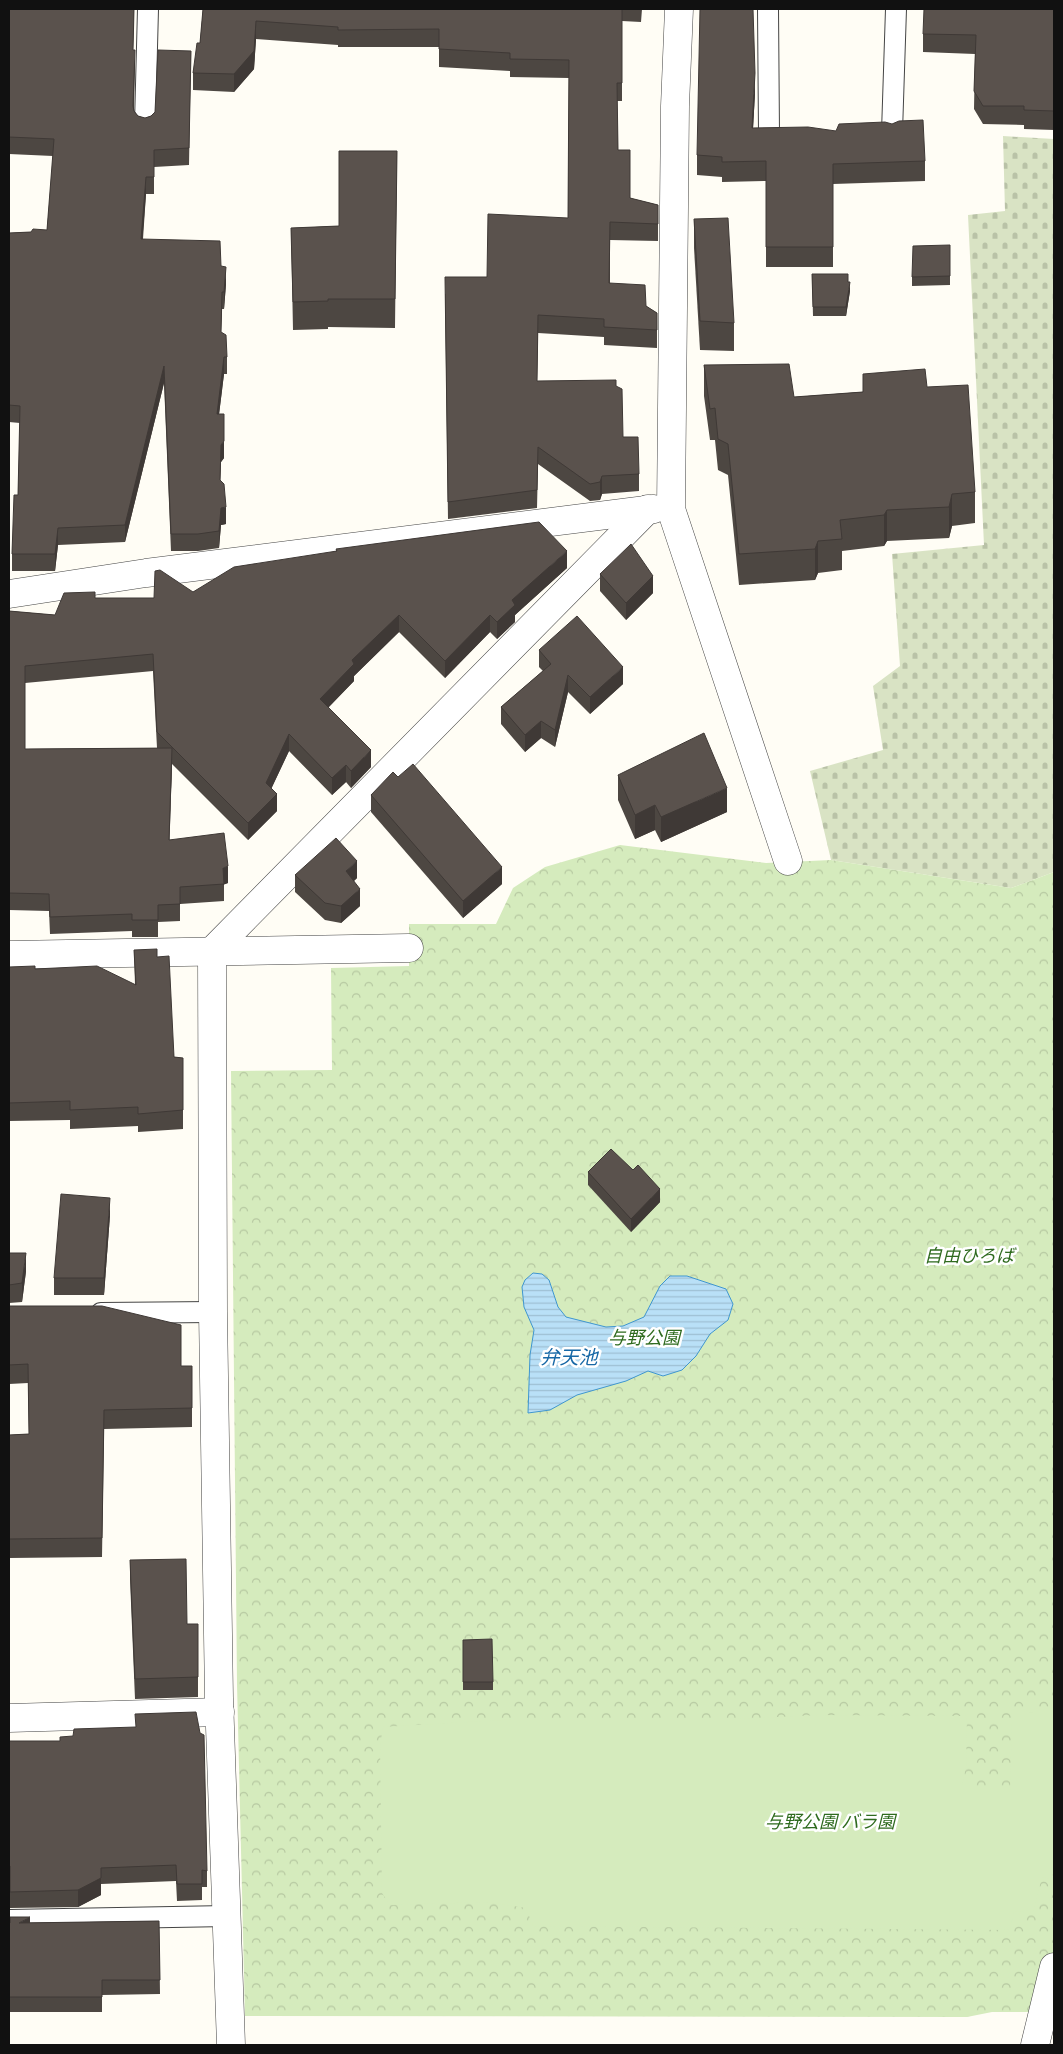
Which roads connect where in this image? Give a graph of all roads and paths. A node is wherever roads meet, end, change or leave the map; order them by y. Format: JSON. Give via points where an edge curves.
{"nodes":[{"id":1,"x":148,"y":9,"type":"edge"},
{"id":2,"x":679,"y":9,"type":"edge"},
{"id":3,"x":768,"y":9,"type":"edge"},
{"id":4,"x":896,"y":9,"type":"edge"},
{"id":5,"x":145,"y":123,"type":"edge"},
{"id":6,"x":892,"y":132,"type":"edge"},
{"id":7,"x":769,"y":134,"type":"edge"},
{"id":8,"x":659,"y":509,"type":"junction"},
{"id":9,"x":9,"y":594,"type":"edge"},
{"id":10,"x":788,"y":861,"type":"dead end"},
{"id":11,"x":409,"y":948,"type":"dead end"},
{"id":12,"x":212,"y":951,"type":"junction"},
{"id":13,"x":9,"y":955,"type":"edge"},
{"id":14,"x":213,"y":1312,"type":"junction"},
{"id":15,"x":86,"y":1313,"type":"edge"},
{"id":16,"x":220,"y":1712,"type":"junction"},
{"id":17,"x":9,"y":1718,"type":"edge"},
{"id":18,"x":227,"y":1916,"type":"junction"},
{"id":19,"x":9,"y":1920,"type":"edge"},
{"id":20,"x":1054,"y":1967,"type":"edge"},
{"id":21,"x":231,"y":2045,"type":"edge"},
{"id":22,"x":1035,"y":2045,"type":"edge"}],
"edges":[{"from":1,"to":5,"type":"lane"},
{"from":2,"to":8,"type":"street"},
{"from":3,"to":7,"type":"lane"},
{"from":4,"to":6,"type":"lane"},
{"from":8,"to":9,"type":"street","via":[[156,572]]},
{"from":8,"to":10,"type":"street"},
{"from":8,"to":12,"type":"street"},
{"from":11,"to":12,"type":"street"},
{"from":12,"to":13,"type":"street"},
{"from":12,"to":14,"type":"street"},
{"from":14,"to":15,"type":"lane"},
{"from":14,"to":16,"type":"street"},
{"from":16,"to":17,"type":"street"},
{"from":16,"to":18,"type":"street"},
{"from":18,"to":19,"type":"lane"},
{"from":18,"to":21,"type":"street"},
{"from":20,"to":22,"type":"street"}]}
